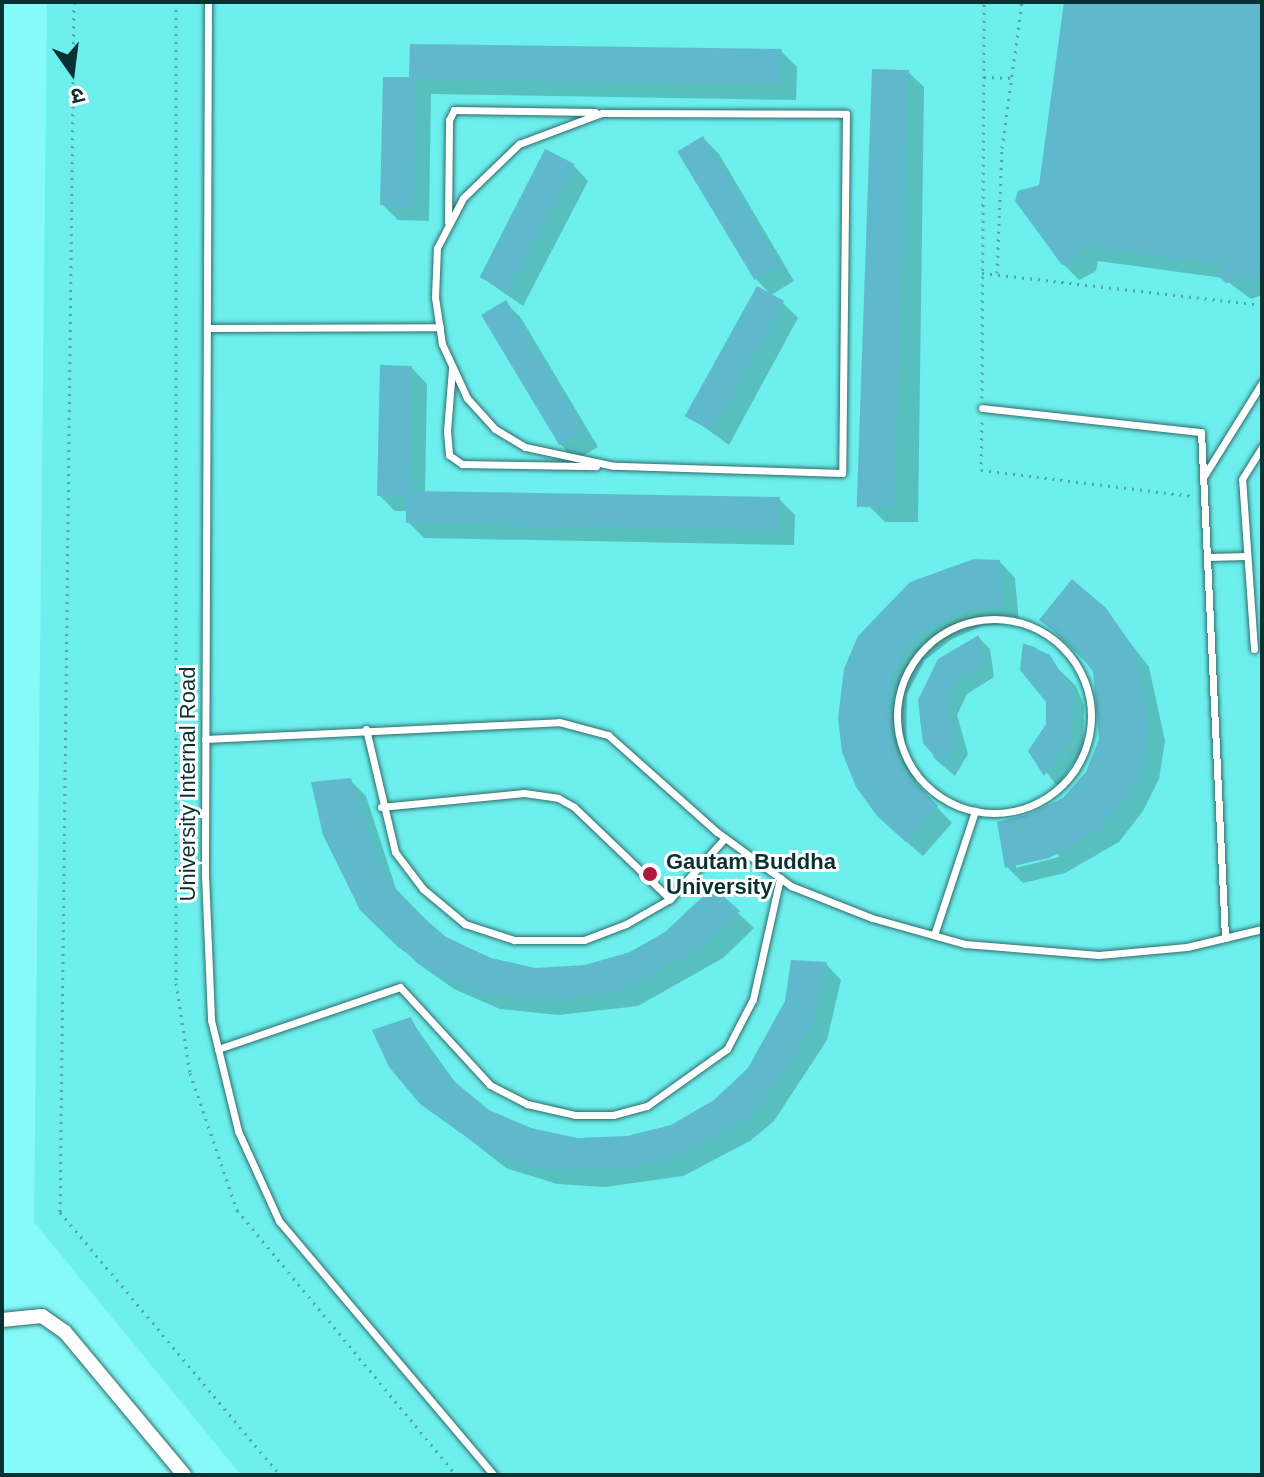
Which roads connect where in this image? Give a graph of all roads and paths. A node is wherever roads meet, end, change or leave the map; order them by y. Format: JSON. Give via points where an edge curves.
{"nodes":[{"id":1,"x":74,"y":2,"type":"edge"},
{"id":2,"x":208,"y":2,"type":"edge"},
{"id":3,"x":984,"y":2,"type":"edge"},
{"id":4,"x":1022,"y":2,"type":"edge"},
{"id":5,"x":984,"y":77,"type":"junction"},
{"id":6,"x":1011,"y":78,"type":"junction"},
{"id":7,"x":602,"y":113,"type":"junction"},
{"id":8,"x":448,"y":226,"type":"junction"},
{"id":9,"x":982,"y":273,"type":"junction"},
{"id":10,"x":997,"y":274,"type":"junction"},
{"id":11,"x":1262,"y":305,"type":"edge"},
{"id":12,"x":440,"y":327,"type":"junction"},
{"id":13,"x":207,"y":328,"type":"junction"},
{"id":14,"x":452,"y":365,"type":"junction"},
{"id":15,"x":1262,"y":383,"type":"edge"},
{"id":16,"x":982,"y":408,"type":"junction"},
{"id":17,"x":1262,"y":447,"type":"edge"},
{"id":18,"x":614,"y":466,"type":"junction"},
{"id":19,"x":1204,"y":476,"type":"junction"},
{"id":20,"x":1205,"y":497,"type":"junction"},
{"id":21,"x":1247,"y":556,"type":"junction"},
{"id":22,"x":1207,"y":557,"type":"junction"},
{"id":23,"x":1254,"y":649,"type":"dead end"},
{"id":24,"x":366,"y":729,"type":"junction"},
{"id":25,"x":205,"y":739,"type":"junction"},
{"id":26,"x":381,"y":807,"type":"junction"},
{"id":27,"x":975,"y":811,"type":"junction"},
{"id":28,"x":725,"y":838,"type":"junction"},
{"id":29,"x":780,"y":878,"type":"junction"},
{"id":30,"x":670,"y":899,"type":"junction"},
{"id":31,"x":1262,"y":929,"type":"edge"},
{"id":32,"x":934,"y":935,"type":"junction"},
{"id":33,"x":1225,"y":938,"type":"junction"},
{"id":34,"x":218,"y":1049,"type":"junction"},
{"id":35,"x":2,"y":1320,"type":"edge"},
{"id":36,"x":184,"y":1475,"type":"edge"},
{"id":37,"x":280,"y":1475,"type":"edge"},
{"id":38,"x":494,"y":1475,"type":"edge"}],
"edges":[{"from":1,"to":37,"type":"path","via":[[60,1212]]},
{"from":2,"to":13,"type":"lane","name":"University Internal Road"},
{"from":3,"to":5,"type":"path"},
{"from":4,"to":6,"type":"path"},
{"from":5,"to":6,"type":"path"},
{"from":5,"to":9,"type":"path"},
{"from":6,"to":10,"type":"path"},
{"from":7,"to":8,"type":"lane","via":[[519,144],[463,198]]},
{"from":7,"to":8,"type":"lane","via":[[454,110],[449,120]]},
{"from":7,"to":18,"type":"lane","via":[[846,114],[842,473]]},
{"from":8,"to":12,"type":"lane","via":[[437,248]]},
{"from":9,"to":10,"type":"path"},
{"from":9,"to":16,"type":"path"},
{"from":10,"to":11,"type":"path"},
{"from":12,"to":13,"type":"lane"},
{"from":12,"to":14,"type":"lane"},
{"from":13,"to":25,"type":"lane","name":"University Internal Road"},
{"from":14,"to":18,"type":"lane","via":[[467,398],[495,429],[525,447]]},
{"from":14,"to":18,"type":"lane","via":[[449,455],[462,464]]},
{"from":15,"to":19,"type":"lane"},
{"from":16,"to":19,"type":"lane","via":[[1201,432]]},
{"from":16,"to":20,"type":"path","via":[[981,470]]},
{"from":17,"to":21,"type":"lane","via":[[1242,479]]},
{"from":19,"to":20,"type":"lane"},
{"from":20,"to":22,"type":"lane"},
{"from":21,"to":22,"type":"lane"},
{"from":21,"to":23,"type":"lane"},
{"from":22,"to":33,"type":"lane"},
{"from":24,"to":25,"type":"lane"},
{"from":24,"to":26,"type":"lane"},
{"from":24,"to":28,"type":"lane","via":[[559,722],[608,735]]},
{"from":25,"to":34,"type":"lane","name":"University Internal Road","via":[[211,1020]]},
{"from":26,"to":30,"type":"lane","via":[[524,793],[558,798],[574,807]]},
{"from":26,"to":30,"type":"lane","via":[[395,852],[423,889],[465,924],[514,940],[584,940]]},
{"from":27,"to":27,"type":"lane","via":[[955,806],[925,787],[902,753],[895,712],[903,678],[924,647],[957,625],[988,618],[1033,626],[1062,645],[1086,679],[1093,716],[1085,754],[1066,783],[1031,807],[991,814]]},
{"from":27,"to":32,"type":"lane"},
{"from":28,"to":29,"type":"lane"},
{"from":28,"to":30,"type":"lane"},
{"from":29,"to":32,"type":"lane","via":[[872,918]]},
{"from":29,"to":34,"type":"lane","via":[[753,999],[727,1049],[647,1106],[613,1115],[575,1115],[527,1104],[480,1076],[400,987]]},
{"from":31,"to":33,"type":"lane"},
{"from":32,"to":33,"type":"lane","via":[[965,944],[1099,955]]},
{"from":34,"to":38,"type":"lane","name":"University Internal Road","via":[[238,1131],[279,1221]]},
{"from":35,"to":36,"type":"street","via":[[42,1316],[65,1332]]}]}
